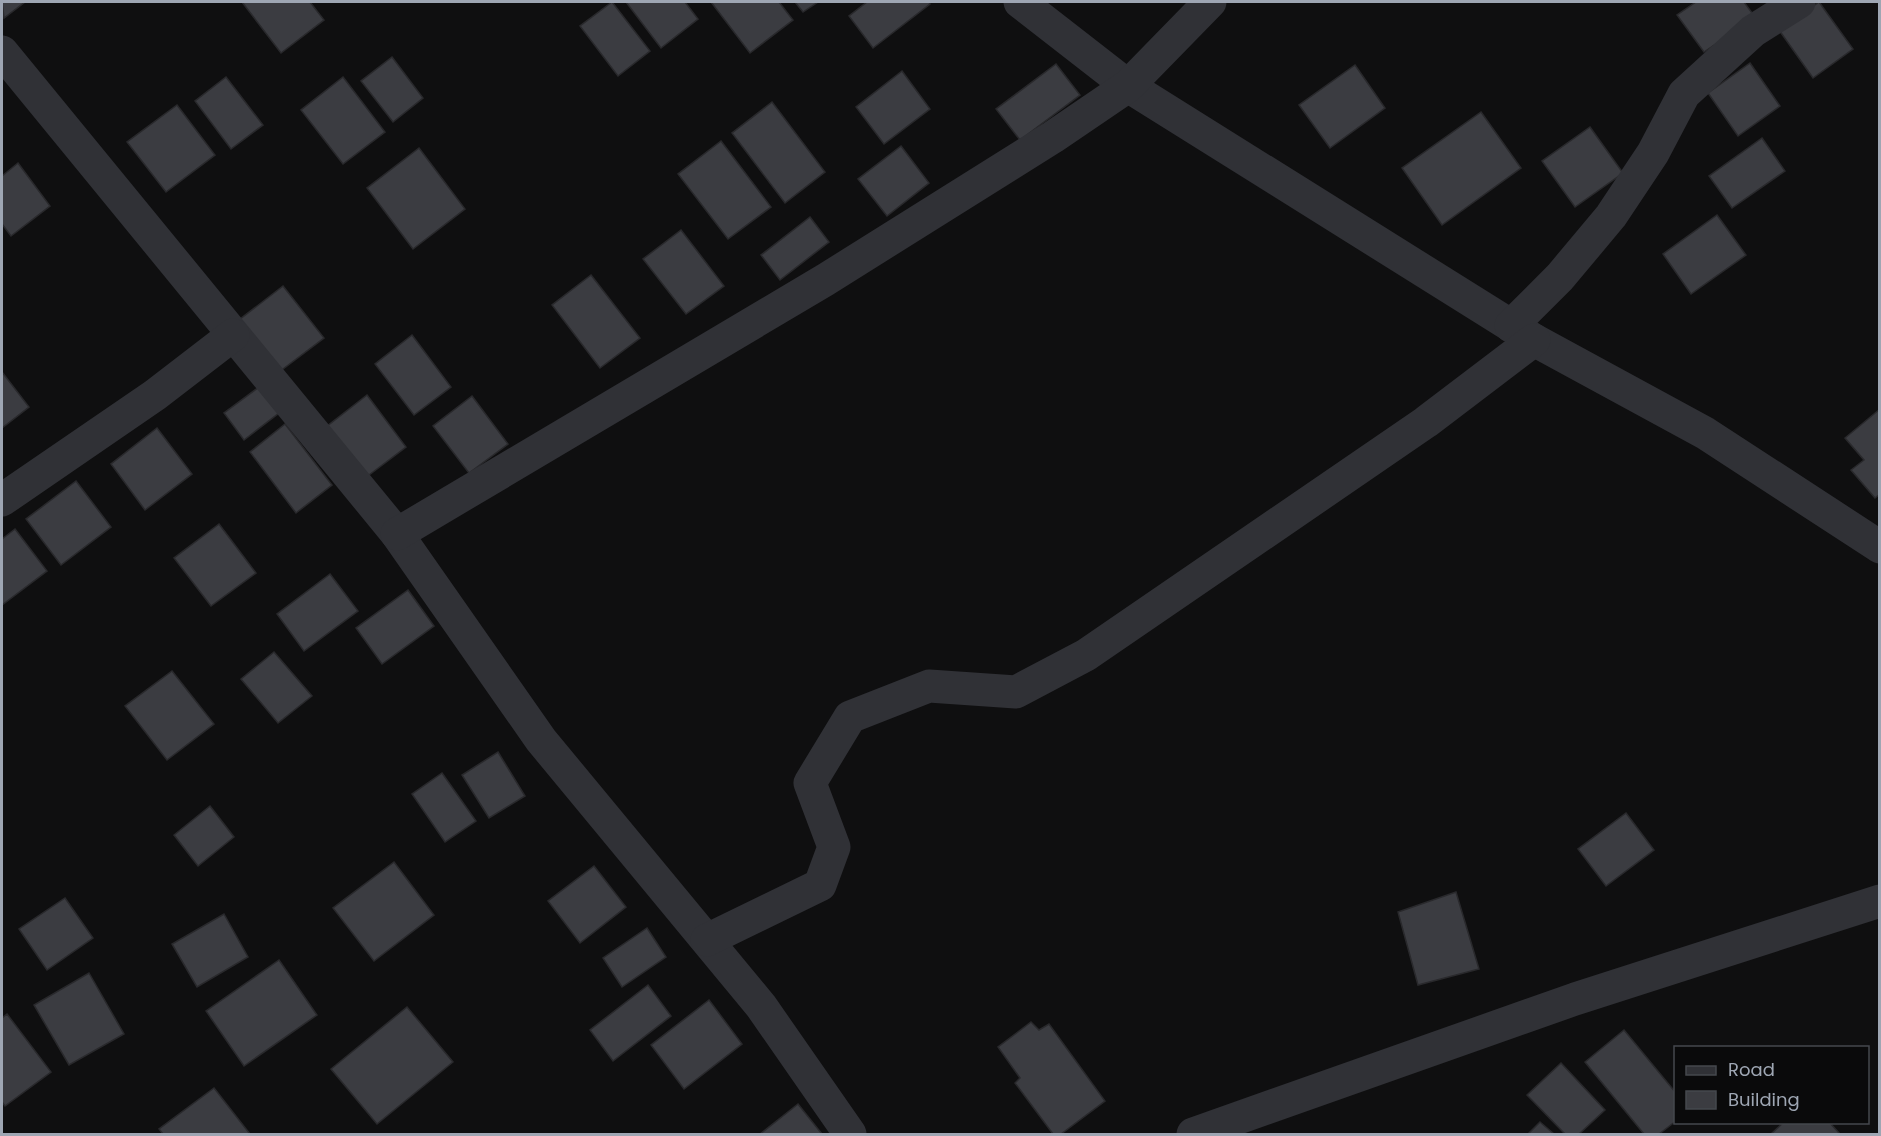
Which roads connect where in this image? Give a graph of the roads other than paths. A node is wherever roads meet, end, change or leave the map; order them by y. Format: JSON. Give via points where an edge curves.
{"nodes":[{"id":1,"x":1020,"y":2,"type":"edge"},
{"id":2,"x":1210,"y":2,"type":"edge"},
{"id":3,"x":1799,"y":2,"type":"edge"},
{"id":4,"x":2,"y":52,"type":"edge"},
{"id":5,"x":1128,"y":86,"type":"junction"},
{"id":6,"x":1522,"y":333,"type":"junction"},
{"id":7,"x":233,"y":335,"type":"junction"},
{"id":8,"x":2,"y":500,"type":"edge"},
{"id":9,"x":397,"y":534,"type":"junction"},
{"id":10,"x":1880,"y":547,"type":"edge"},
{"id":11,"x":1880,"y":901,"type":"edge"},
{"id":12,"x":707,"y":940,"type":"junction"},
{"id":13,"x":850,"y":1134,"type":"edge"},
{"id":14,"x":1193,"y":1134,"type":"edge"}],
"edges":[{"from":1,"to":5,"type":"street"},
{"from":2,"to":5,"type":"street"},
{"from":3,"to":6,"type":"street","via":[[1753,31],[1684,94],[1653,153],[1611,216],[1560,277]]},
{"from":4,"to":7,"type":"street"},
{"from":5,"to":6,"type":"street"},
{"from":5,"to":9,"type":"street","via":[[825,280]]},
{"from":6,"to":10,"type":"street","via":[[1705,433]]},
{"from":6,"to":12,"type":"street","via":[[1426,422],[1086,655],[1016,692],[929,686],[850,717],[810,783],[834,847],[820,885]]},
{"from":7,"to":8,"type":"street","via":[[154,396]]},
{"from":7,"to":9,"type":"street"},
{"from":9,"to":12,"type":"street","via":[[541,740]]},
{"from":11,"to":14,"type":"street","via":[[1575,999]]},
{"from":12,"to":13,"type":"street","via":[[761,1005]]}]}
